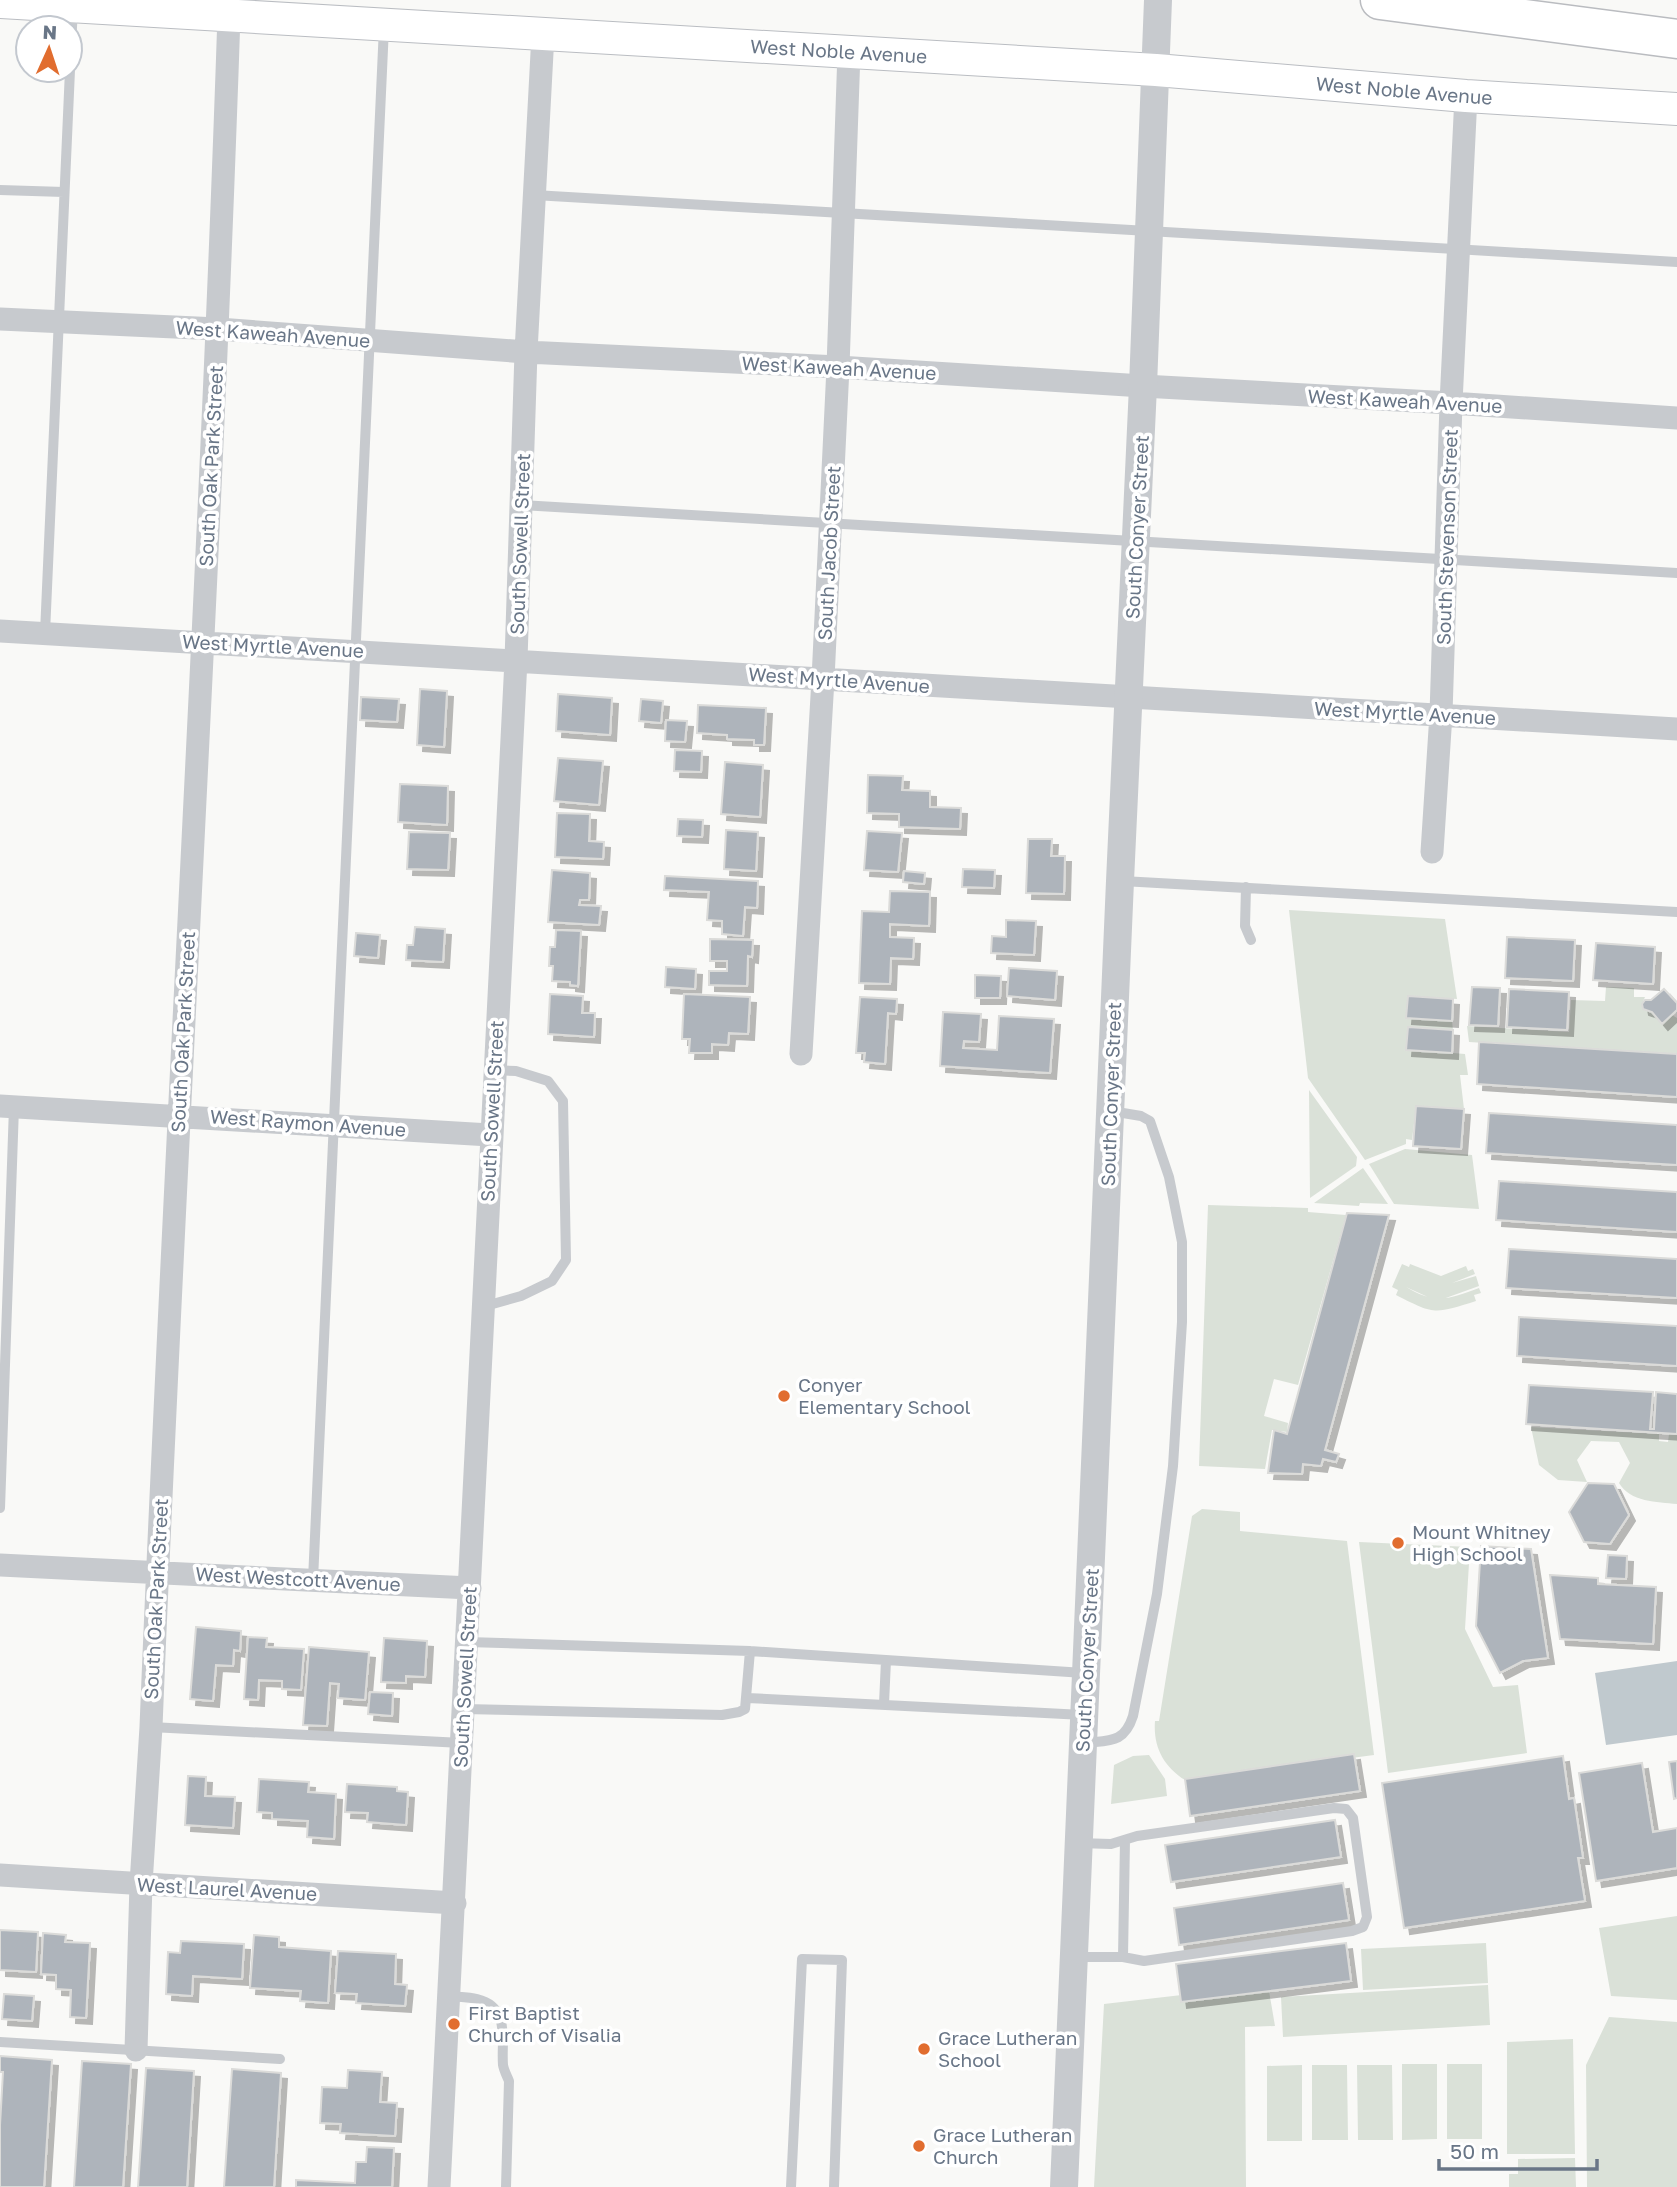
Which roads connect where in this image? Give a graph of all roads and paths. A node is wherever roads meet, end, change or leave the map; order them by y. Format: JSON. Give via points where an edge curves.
{"nodes":[{"id":1,"x":1380,"y":0,"type":"edge"},
{"id":2,"x":0,"y":2,"type":"edge"},
{"id":3,"x":73,"y":6,"type":"junction"},
{"id":4,"x":1158,"y":8,"type":"edge"},
{"id":5,"x":73,"y":14,"type":"edge"},
{"id":6,"x":229,"y":15,"type":"junction"},
{"id":7,"x":384,"y":24,"type":"junction"},
{"id":8,"x":543,"y":34,"type":"junction"},
{"id":9,"x":1677,"y":39,"type":"edge"},
{"id":10,"x":849,"y":52,"type":"junction"},
{"id":11,"x":1156,"y":70,"type":"junction"},
{"id":12,"x":69,"y":84,"type":"edge"},
{"id":13,"x":1466,"y":96,"type":"junction"},
{"id":14,"x":1677,"y":109,"type":"edge"},
{"id":15,"x":0,"y":190,"type":"edge"},
{"id":16,"x":64,"y":192,"type":"junction"},
{"id":17,"x":534,"y":195,"type":"junction"},
{"id":18,"x":842,"y":214,"type":"junction"},
{"id":19,"x":1148,"y":231,"type":"junction"},
{"id":20,"x":1459,"y":250,"type":"junction"},
{"id":21,"x":1677,"y":262,"type":"edge"},
{"id":22,"x":0,"y":319,"type":"edge"},
{"id":23,"x":58,"y":321,"type":"junction"},
{"id":24,"x":218,"y":329,"type":"junction"},
{"id":25,"x":369,"y":340,"type":"junction"},
{"id":26,"x":526,"y":352,"type":"junction"},
{"id":27,"x":838,"y":367,"type":"junction"},
{"id":28,"x":1143,"y":386,"type":"junction"},
{"id":29,"x":1451,"y":402,"type":"junction"},
{"id":30,"x":1677,"y":418,"type":"edge"},
{"id":31,"x":521,"y":505,"type":"junction"},
{"id":32,"x":830,"y":523,"type":"junction"},
{"id":33,"x":1136,"y":542,"type":"junction"},
{"id":34,"x":1446,"y":558,"type":"junction"},
{"id":35,"x":1677,"y":573,"type":"edge"},
{"id":36,"x":0,"y":631,"type":"edge"},
{"id":37,"x":45,"y":633,"type":"junction"},
{"id":38,"x":201,"y":642,"type":"junction"},
{"id":39,"x":354,"y":650,"type":"junction"},
{"id":40,"x":516,"y":660,"type":"junction"},
{"id":41,"x":823,"y":679,"type":"junction"},
{"id":42,"x":1129,"y":698,"type":"junction"},
{"id":43,"x":1441,"y":714,"type":"junction"},
{"id":44,"x":1677,"y":729,"type":"edge"},
{"id":45,"x":1432,"y":852,"type":"dead end"},
{"id":46,"x":1120,"y":881,"type":"junction"},
{"id":47,"x":1246,"y":887,"type":"junction"},
{"id":48,"x":1677,"y":912,"type":"edge"},
{"id":49,"x":1251,"y":940,"type":"dead end"},
{"id":50,"x":801,"y":1054,"type":"dead end"},
{"id":51,"x":494,"y":1070,"type":"junction"},
{"id":52,"x":7,"y":1106,"type":"edge"},
{"id":53,"x":1111,"y":1111,"type":"junction"},
{"id":54,"x":180,"y":1115,"type":"junction"},
{"id":55,"x":334,"y":1125,"type":"junction"},
{"id":56,"x":490,"y":1135,"type":"junction"},
{"id":57,"x":482,"y":1307,"type":"junction"},
{"id":58,"x":0,"y":1508,"type":"edge"},
{"id":59,"x":0,"y":1565,"type":"edge"},
{"id":60,"x":157,"y":1572,"type":"junction"},
{"id":61,"x":313,"y":1580,"type":"junction"},
{"id":62,"x":470,"y":1588,"type":"junction"},
{"id":63,"x":467,"y":1642,"type":"junction"},
{"id":64,"x":750,"y":1651,"type":"junction"},
{"id":65,"x":887,"y":1660,"type":"junction"},
{"id":66,"x":1087,"y":1673,"type":"junction"},
{"id":67,"x":747,"y":1698,"type":"junction"},
{"id":68,"x":884,"y":1704,"type":"junction"},
{"id":69,"x":464,"y":1709,"type":"junction"},
{"id":70,"x":151,"y":1727,"type":"junction"},
{"id":71,"x":1084,"y":1729,"type":"junction"},
{"id":72,"x":462,"y":1743,"type":"junction"},
{"id":73,"x":1125,"y":1840,"type":"junction"},
{"id":74,"x":1078,"y":1843,"type":"junction"},
{"id":75,"x":0,"y":1875,"type":"edge"},
{"id":76,"x":141,"y":1884,"type":"junction"},
{"id":77,"x":455,"y":1903,"type":"junction"},
{"id":78,"x":1073,"y":1956,"type":"junction"},
{"id":79,"x":1123,"y":1958,"type":"junction"},
{"id":80,"x":449,"y":1996,"type":"junction"},
{"id":81,"x":0,"y":2042,"type":"edge"},
{"id":82,"x":136,"y":2050,"type":"junction"},
{"id":83,"x":280,"y":2059,"type":"dead end"},
{"id":84,"x":439,"y":2187,"type":"edge"},
{"id":85,"x":506,"y":2187,"type":"edge"},
{"id":86,"x":791,"y":2187,"type":"edge"},
{"id":87,"x":834,"y":2187,"type":"edge"},
{"id":88,"x":1064,"y":2187,"type":"edge"}],
"edges":[{"from":1,"to":9,"type":"highway"},
{"from":2,"to":3,"type":"main road","name":"West Noble Avenue"},
{"from":3,"to":5,"type":"lane"},
{"from":3,"to":6,"type":"main road","name":"West Noble Avenue"},
{"from":4,"to":11,"type":"street","name":"South Conyer Street"},
{"from":6,"to":7,"type":"main road","name":"West Noble Avenue"},
{"from":6,"to":24,"type":"street","name":"South Oak Park Street"},
{"from":7,"to":8,"type":"main road","name":"West Noble Avenue"},
{"from":7,"to":25,"type":"lane"},
{"from":8,"to":10,"type":"main road","name":"West Noble Avenue"},
{"from":8,"to":17,"type":"street","name":"South Sowell Street"},
{"from":10,"to":11,"type":"main road","name":"West Noble Avenue"},
{"from":10,"to":18,"type":"street","name":"South Jacob Street"},
{"from":11,"to":13,"type":"main road","name":"West Noble Avenue"},
{"from":11,"to":19,"type":"street","name":"South Conyer Street"},
{"from":12,"to":16,"type":"lane"},
{"from":13,"to":14,"type":"main road","name":"West Noble Avenue"},
{"from":13,"to":20,"type":"street","name":"South Stevenson Street"},
{"from":15,"to":16,"type":"lane"},
{"from":16,"to":23,"type":"lane"},
{"from":17,"to":18,"type":"lane"},
{"from":17,"to":26,"type":"street","name":"South Sowell Street"},
{"from":18,"to":19,"type":"lane"},
{"from":18,"to":27,"type":"street","name":"South Jacob Street"},
{"from":19,"to":20,"type":"lane"},
{"from":19,"to":28,"type":"street","name":"South Conyer Street"},
{"from":20,"to":21,"type":"lane"},
{"from":20,"to":29,"type":"street","name":"South Stevenson Street"},
{"from":22,"to":23,"type":"street","name":"West Kaweah Avenue"},
{"from":23,"to":24,"type":"street","name":"West Kaweah Avenue"},
{"from":23,"to":37,"type":"lane"},
{"from":24,"to":25,"type":"street","name":"West Kaweah Avenue"},
{"from":24,"to":38,"type":"street","name":"South Oak Park Street"},
{"from":25,"to":26,"type":"street","name":"West Kaweah Avenue"},
{"from":25,"to":39,"type":"lane"},
{"from":26,"to":27,"type":"street","name":"West Kaweah Avenue"},
{"from":26,"to":31,"type":"street","name":"South Sowell Street"},
{"from":27,"to":28,"type":"street","name":"West Kaweah Avenue"},
{"from":27,"to":32,"type":"street","name":"South Jacob Street"},
{"from":28,"to":29,"type":"street","name":"West Kaweah Avenue"},
{"from":28,"to":33,"type":"street","name":"South Conyer Street"},
{"from":29,"to":30,"type":"street","name":"West Kaweah Avenue"},
{"from":29,"to":34,"type":"street","name":"South Stevenson Street"},
{"from":31,"to":32,"type":"lane"},
{"from":31,"to":40,"type":"street","name":"South Sowell Street"},
{"from":32,"to":33,"type":"lane"},
{"from":32,"to":41,"type":"street","name":"South Jacob Street"},
{"from":33,"to":34,"type":"lane"},
{"from":33,"to":42,"type":"street","name":"South Conyer Street"},
{"from":34,"to":35,"type":"lane"},
{"from":34,"to":43,"type":"street","name":"South Stevenson Street"},
{"from":36,"to":37,"type":"street","name":"West Myrtle Avenue"},
{"from":37,"to":38,"type":"street","name":"West Myrtle Avenue"},
{"from":38,"to":39,"type":"street","name":"West Myrtle Avenue"},
{"from":38,"to":54,"type":"street","name":"South Oak Park Street"},
{"from":39,"to":40,"type":"street","name":"West Myrtle Avenue"},
{"from":39,"to":55,"type":"lane"},
{"from":40,"to":41,"type":"street","name":"West Myrtle Avenue"},
{"from":40,"to":51,"type":"street","name":"South Sowell Street"},
{"from":41,"to":42,"type":"street","name":"West Myrtle Avenue"},
{"from":41,"to":50,"type":"street","name":"South Jacob Street"},
{"from":42,"to":43,"type":"street","name":"West Myrtle Avenue"},
{"from":42,"to":46,"type":"street","name":"South Conyer Street"},
{"from":43,"to":44,"type":"street","name":"West Myrtle Avenue"},
{"from":43,"to":45,"type":"street","name":"South Stevenson Street"},
{"from":46,"to":47,"type":"lane"},
{"from":46,"to":53,"type":"street","name":"South Conyer Street"},
{"from":47,"to":48,"type":"lane"},
{"from":47,"to":49,"type":"lane","via":[[1245,926]]},
{"from":51,"to":56,"type":"street","name":"South Sowell Street"},
{"from":51,"to":57,"type":"lane","via":[[548,1081],[563,1101],[566,1260],[552,1281]]},
{"from":52,"to":54,"type":"street","name":"West Raymon Avenue"},
{"from":52,"to":58,"type":"lane"},
{"from":53,"to":66,"type":"street","name":"South Conyer Street"},
{"from":53,"to":71,"type":"lane","via":[[1141,1116],[1156,1133],[1182,1242],[1182,1322],[1173,1465],[1157,1594],[1133,1717],[1124,1736]]},
{"from":54,"to":55,"type":"street","name":"West Raymon Avenue"},
{"from":54,"to":60,"type":"street","name":"South Oak Park Street"},
{"from":55,"to":56,"type":"street","name":"West Raymon Avenue"},
{"from":55,"to":61,"type":"lane"},
{"from":56,"to":57,"type":"street","name":"South Sowell Street"},
{"from":57,"to":62,"type":"street","name":"South Sowell Street"},
{"from":59,"to":60,"type":"street","name":"West Westcott Avenue"},
{"from":60,"to":61,"type":"street","name":"West Westcott Avenue"},
{"from":60,"to":70,"type":"street","name":"South Oak Park Street"},
{"from":61,"to":62,"type":"street","name":"West Westcott Avenue"},
{"from":62,"to":63,"type":"street","name":"South Sowell Street"},
{"from":63,"to":64,"type":"lane"},
{"from":63,"to":69,"type":"street","name":"South Sowell Street"},
{"from":64,"to":65,"type":"lane"},
{"from":64,"to":67,"type":"lane"},
{"from":65,"to":66,"type":"lane"},
{"from":65,"to":68,"type":"lane"},
{"from":66,"to":71,"type":"street","name":"South Conyer Street"},
{"from":67,"to":68,"type":"lane"},
{"from":67,"to":69,"type":"lane","via":[[745,1709],[722,1714]]},
{"from":68,"to":71,"type":"lane"},
{"from":69,"to":72,"type":"street","name":"South Sowell Street"},
{"from":70,"to":72,"type":"lane"},
{"from":70,"to":76,"type":"street","name":"South Oak Park Street"},
{"from":71,"to":74,"type":"street","name":"South Conyer Street"},
{"from":72,"to":77,"type":"street","name":"South Sowell Street"},
{"from":73,"to":74,"type":"lane"},
{"from":73,"to":79,"type":"lane"},
{"from":73,"to":79,"type":"lane","via":[[1346,1809],[1353,1818],[1367,1917],[1363,1927],[1352,1931],[1144,1961]]},
{"from":74,"to":78,"type":"street","name":"South Conyer Street"},
{"from":75,"to":76,"type":"street","name":"West Laurel Avenue"},
{"from":76,"to":77,"type":"street","name":"West Laurel Avenue"},
{"from":76,"to":82,"type":"street","name":"South Oak Park Street"},
{"from":77,"to":80,"type":"street","name":"South Sowell Street"},
{"from":78,"to":79,"type":"lane"},
{"from":78,"to":88,"type":"street","name":"South Conyer Street"},
{"from":80,"to":84,"type":"street","name":"South Sowell Street"},
{"from":80,"to":85,"type":"lane","via":[[480,1999],[492,2007],[505,2031],[503,2068],[509,2081]]},
{"from":81,"to":82,"type":"lane"},
{"from":82,"to":83,"type":"lane"},
{"from":86,"to":87,"type":"lane","via":[[802,1959],[842,1959]]}]}
